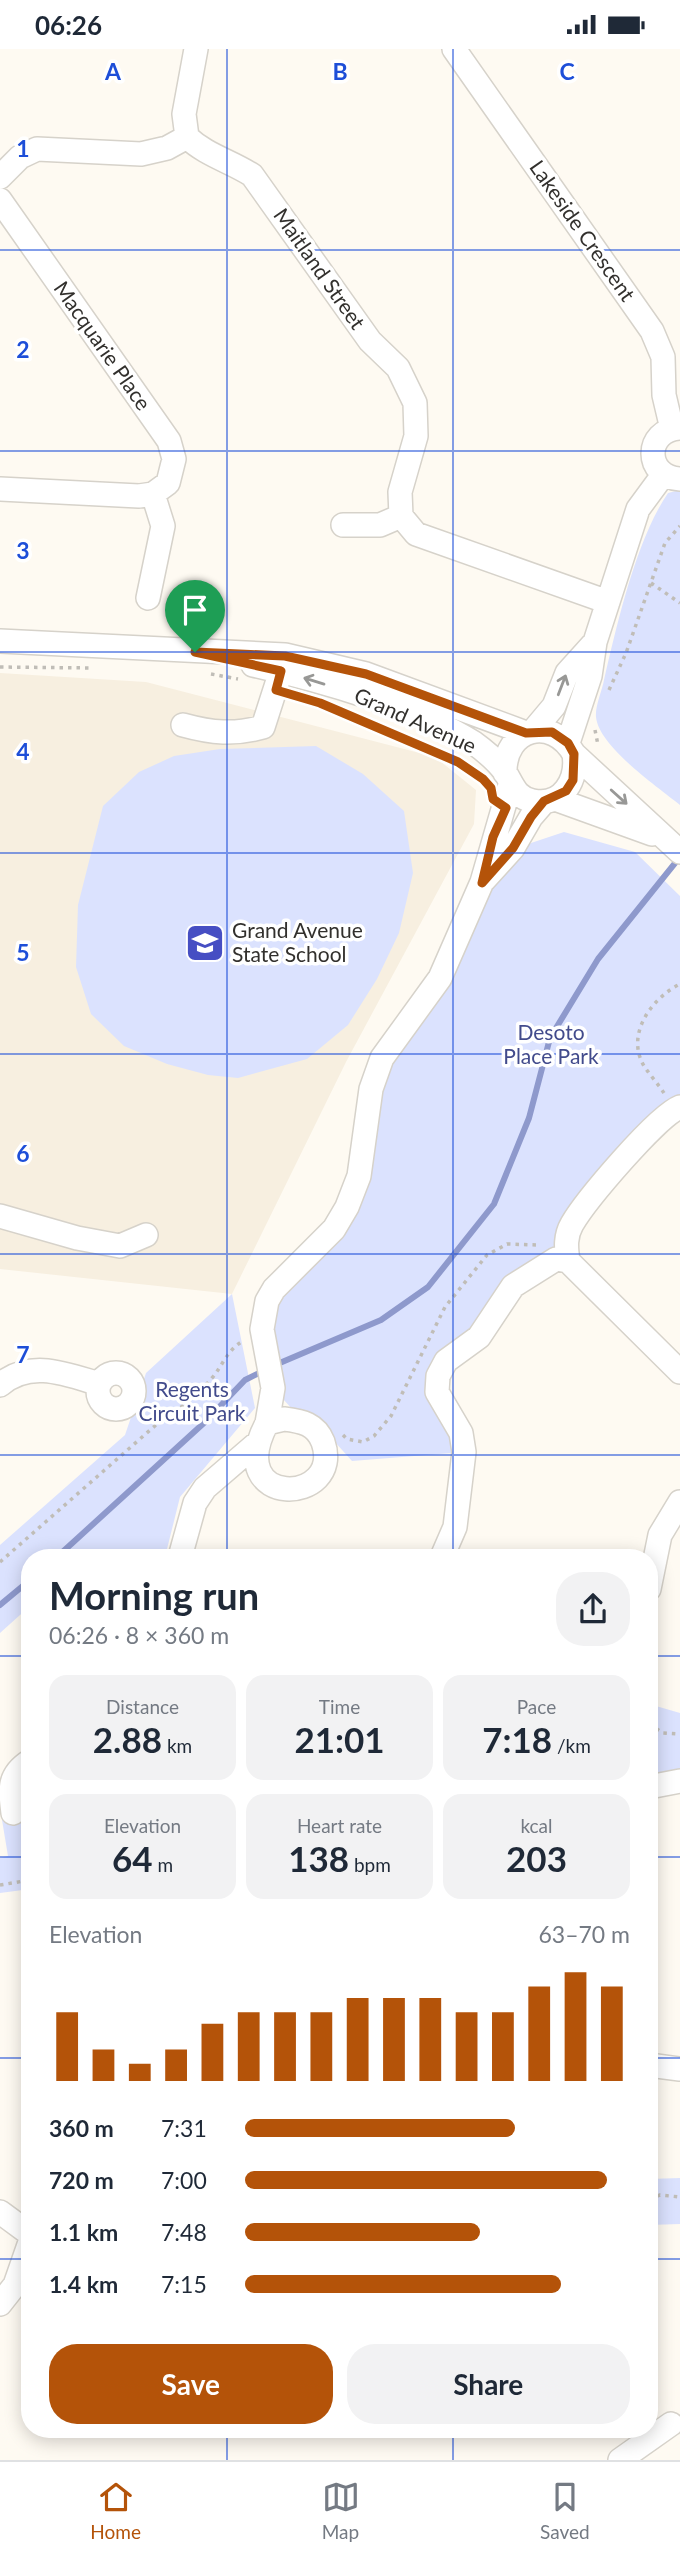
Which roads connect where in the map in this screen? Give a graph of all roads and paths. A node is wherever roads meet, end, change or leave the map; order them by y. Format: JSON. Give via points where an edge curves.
{"nodes":[{"id":1,"x":196,"y":49,"type":"edge"},
{"id":2,"x":454,"y":49,"type":"edge"},
{"id":3,"x":187,"y":137,"type":"junction"},
{"id":4,"x":0,"y":177,"type":"edge"},
{"id":5,"x":0,"y":200,"type":"edge"},
{"id":6,"x":676,"y":428,"type":"edge"},
{"id":7,"x":672,"y":477,"type":"edge"},
{"id":8,"x":0,"y":489,"type":"edge"},
{"id":9,"x":153,"y":494,"type":"junction"},
{"id":10,"x":401,"y":516,"type":"junction"},
{"id":11,"x":344,"y":525,"type":"dead end"},
{"id":12,"x":680,"y":527,"type":"edge"},
{"id":13,"x":651,"y":583,"type":"junction"},
{"id":14,"x":148,"y":598,"type":"dead end"},
{"id":15,"x":608,"y":602,"type":"junction"},
{"id":16,"x":680,"y":603,"type":"edge"},
{"id":17,"x":0,"y":641,"type":"edge"},
{"id":18,"x":595,"y":642,"type":"junction"},
{"id":19,"x":195,"y":652,"type":"junction"},
{"id":20,"x":0,"y":667,"type":"edge"},
{"id":21,"x":102,"y":667,"type":"dead end"},
{"id":22,"x":207,"y":673,"type":"dead end"},
{"id":23,"x":279,"y":681,"type":"junction"},
{"id":24,"x":605,"y":698,"type":"dead end"},
{"id":25,"x":332,"y":709,"type":"dead end"},
{"id":26,"x":595,"y":720,"type":"dead end"},
{"id":27,"x":183,"y":725,"type":"dead end"},
{"id":28,"x":530,"y":732,"type":"junction"},
{"id":29,"x":571,"y":749,"type":"junction"},
{"id":30,"x":602,"y":750,"type":"dead end"},
{"id":31,"x":500,"y":779,"type":"junction"},
{"id":32,"x":550,"y":800,"type":"junction"},
{"id":33,"x":673,"y":845,"type":"edge"},
{"id":34,"x":482,"y":883,"type":"junction"},
{"id":35,"x":680,"y":984,"type":"edge"},
{"id":36,"x":678,"y":1108,"type":"edge"},
{"id":37,"x":0,"y":1216,"type":"edge"},
{"id":38,"x":146,"y":1235,"type":"dead end"},
{"id":39,"x":567,"y":1252,"type":"junction"},
{"id":40,"x":256,"y":1346,"type":"junction"},
{"id":41,"x":680,"y":1372,"type":"edge"},
{"id":42,"x":272,"y":1382,"type":"junction"},
{"id":43,"x":99,"y":1384,"type":"dead end"},
{"id":44,"x":0,"y":1385,"type":"edge"},
{"id":45,"x":303,"y":1421,"type":"junction"},
{"id":46,"x":267,"y":1423,"type":"junction"},
{"id":47,"x":338,"y":1430,"type":"dead end"},
{"id":48,"x":255,"y":1445,"type":"junction"},
{"id":49,"x":222,"y":1476,"type":"junction"},
{"id":50,"x":269,"y":1484,"type":"junction"},
{"id":51,"x":680,"y":1502,"type":"edge"},
{"id":52,"x":182,"y":1549,"type":"edge"},
{"id":53,"x":445,"y":1549,"type":"edge"},
{"id":54,"x":657,"y":1549,"type":"edge"},
{"id":55,"x":0,"y":1562,"type":"edge"},
{"id":56,"x":658,"y":1730,"type":"edge"},
{"id":57,"x":680,"y":1734,"type":"edge"},
{"id":58,"x":21,"y":1767,"type":"edge"},
{"id":59,"x":680,"y":1781,"type":"edge"},
{"id":60,"x":658,"y":1785,"type":"edge"},
{"id":61,"x":13,"y":1813,"type":"dead end"},
{"id":62,"x":21,"y":1882,"type":"edge"},
{"id":63,"x":0,"y":1885,"type":"edge"},
{"id":64,"x":658,"y":2066,"type":"edge"},
{"id":65,"x":680,"y":2069,"type":"edge"},
{"id":66,"x":658,"y":2196,"type":"edge"},
{"id":67,"x":680,"y":2197,"type":"edge"},
{"id":68,"x":0,"y":2212,"type":"edge"},
{"id":69,"x":21,"y":2227,"type":"edge"},
{"id":70,"x":21,"y":2268,"type":"edge"},
{"id":71,"x":0,"y":2304,"type":"edge"},
{"id":72,"x":671,"y":2424,"type":"dead end"},
{"id":73,"x":658,"y":2433,"type":"edge"},
{"id":74,"x":651,"y":2438,"type":"edge"},
{"id":75,"x":620,"y":2460,"type":"edge"}],
"edges":[{"from":1,"to":3,"type":"street","via":[[184,114]]},
{"from":2,"to":6,"type":"street","name":"Lakeside Crescent","via":[[652,331],[663,357],[664,395]]},
{"from":3,"to":4,"type":"street","via":[[142,154],[37,149],[20,157]]},
{"from":3,"to":10,"type":"street","name":"Maitland Street","via":[[201,151],[252,175],[370,341],[398,368],[415,403],[416,436],[400,492]]},
{"from":5,"to":9,"type":"street","name":"Macquarie Place","via":[[169,441],[174,459],[168,483]]},
{"from":6,"to":7,"type":"street","name":"Lakeside Crescent","via":[[657,437],[652,453],[653,462]]},
{"from":7,"to":15,"type":"street","name":"Lakeside Crescent","via":[[638,509]]},
{"from":8,"to":9,"type":"street"},
{"from":9,"to":14,"type":"street","via":[[163,526]]},
{"from":10,"to":11,"type":"street","via":[[380,526]]},
{"from":10,"to":15,"type":"street","via":[[416,534]]},
{"from":12,"to":13,"type":"path","via":[[665,544]]},
{"from":13,"to":16,"type":"path"},
{"from":13,"to":24,"type":"path"},
{"from":15,"to":18,"type":"street","name":"Lakeside Crescent"},
{"from":17,"to":19,"type":"street","name":"Grand Avenue"},
{"from":28,"to":18,"type":"street","name":"Lakeside Crescent","one_way":true,"via":[[554,706],[567,673]]},
{"from":18,"to":29,"type":"street","name":"Lakeside Crescent"},
{"from":19,"to":23,"type":"street","name":"Grand Avenue"},
{"from":19,"to":28,"type":"street","name":"Grand Avenue","via":[[285,656],[366,674]]},
{"from":20,"to":21,"type":"path"},
{"from":22,"to":23,"type":"path"},
{"from":23,"to":27,"type":"street","via":[[263,727],[212,733]]},
{"from":31,"to":23,"type":"street","name":"Grand Avenue","one_way":true,"via":[[472,742],[429,722],[346,691]]},
{"from":25,"to":31,"type":"path"},
{"from":26,"to":30,"type":"path","via":[[595,742]]},
{"from":28,"to":29,"type":"street","name":"Grand Avenue","via":[[552,732]]},
{"from":28,"to":31,"type":"street","name":"Grand Avenue","via":[[509,749]]},
{"from":29,"to":32,"type":"street","via":[[573,780]]},
{"from":29,"to":33,"type":"street","name":"Grand Avenue","one_way":true},
{"from":31,"to":32,"type":"street","name":"Grand Avenue","via":[[525,798]]},
{"from":31,"to":34,"type":"street","via":[[506,808],[493,837]]},
{"from":32,"to":33,"type":"street","name":"Grand Avenue"},
{"from":32,"to":34,"type":"street","via":[[531,817],[513,848]]},
{"from":34,"to":40,"type":"street","via":[[440,978],[382,1058],[371,1089],[359,1176],[346,1207],[334,1229],[274,1289]]},
{"from":35,"to":36,"type":"path","via":[[665,992],[646,1013],[638,1036],[642,1064]]},
{"from":36,"to":39,"type":"street","via":[[647,1131],[572,1224]]},
{"from":37,"to":38,"type":"street","via":[[120,1246]]},
{"from":39,"to":41,"type":"street"},
{"from":39,"to":47,"type":"path","via":[[507,1244],[487,1255],[444,1307],[391,1416],[374,1436],[363,1442],[347,1439]]},
{"from":39,"to":53,"type":"street","via":[[513,1286],[479,1337],[446,1361],[438,1375],[436,1392],[461,1433],[464,1452],[455,1527]]},
{"from":40,"to":42,"type":"street"},
{"from":40,"to":55,"type":"path","via":[[246,1339],[231,1348],[212,1378],[180,1409]]},
{"from":42,"to":45,"type":"street"},
{"from":42,"to":46,"type":"street"},
{"from":43,"to":44,"type":"street","via":[[53,1370],[31,1370]]},
{"from":45,"to":46,"type":"street"},
{"from":45,"to":50,"type":"street","via":[[319,1433],[326,1453],[320,1475],[304,1488],[288,1491]]},
{"from":46,"to":48,"type":"street"},
{"from":48,"to":49,"type":"street"},
{"from":48,"to":50,"type":"street","via":[[255,1466]]},
{"from":49,"to":50,"type":"street"},
{"from":49,"to":52,"type":"street","via":[[205,1488],[195,1503]]},
{"from":51,"to":54,"type":"street","via":[[660,1535]]},
{"from":56,"to":57,"type":"path"},
{"from":58,"to":61,"type":"street","via":[[10,1784]]},
{"from":59,"to":60,"type":"street"},
{"from":62,"to":63,"type":"path"},
{"from":64,"to":65,"type":"street"},
{"from":66,"to":67,"type":"path"},
{"from":68,"to":69,"type":"street"},
{"from":70,"to":71,"type":"street"},
{"from":72,"to":73,"type":"street"},
{"from":74,"to":75,"type":"street"}]}
